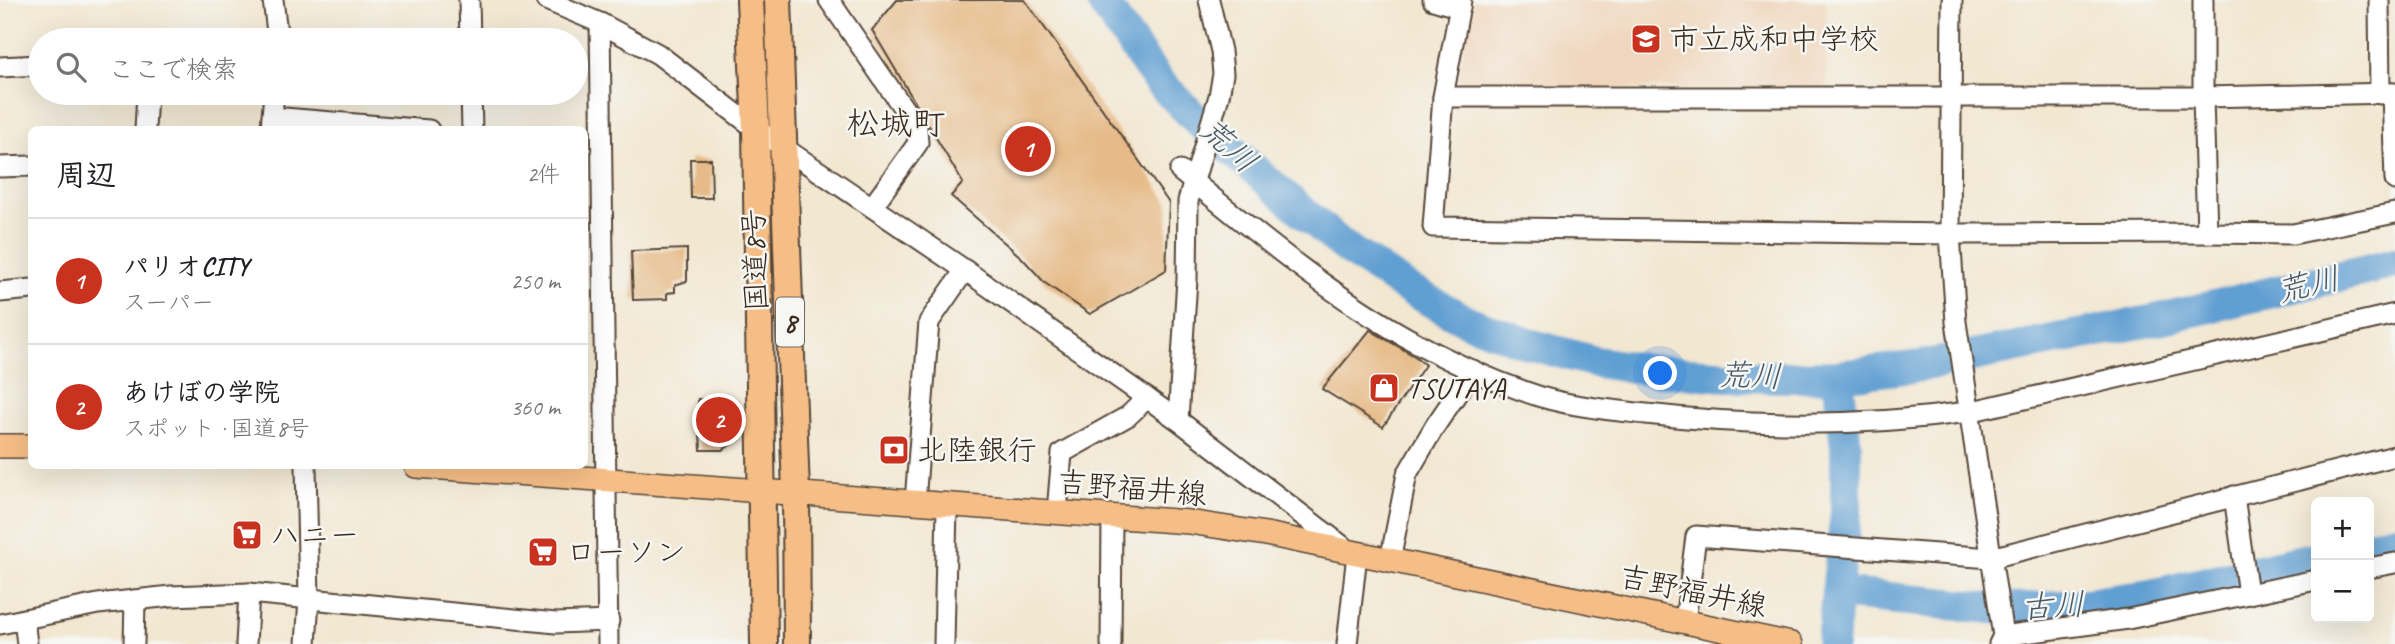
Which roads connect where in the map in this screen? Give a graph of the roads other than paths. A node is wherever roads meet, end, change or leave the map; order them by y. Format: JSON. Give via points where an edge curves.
{"nodes":[{"id":1,"x":273,"y":0,"type":"edge"},
{"id":2,"x":469,"y":0,"type":"edge"},
{"id":3,"x":547,"y":0,"type":"edge"},
{"id":4,"x":750,"y":0,"type":"edge"},
{"id":5,"x":778,"y":0,"type":"edge"},
{"id":6,"x":829,"y":0,"type":"edge"},
{"id":7,"x":1209,"y":0,"type":"edge"},
{"id":8,"x":1433,"y":0,"type":"edge"},
{"id":9,"x":1952,"y":0,"type":"edge"},
{"id":10,"x":2203,"y":0,"type":"edge"},
{"id":11,"x":2379,"y":0,"type":"edge"},
{"id":12,"x":1460,"y":4,"type":"edge"},
{"id":13,"x":596,"y":14,"type":"edge"},
{"id":14,"x":276,"y":28,"type":"edge"},
{"id":15,"x":470,"y":28,"type":"edge"},
{"id":16,"x":28,"y":66,"type":"edge"},
{"id":17,"x":0,"y":67,"type":"edge"},
{"id":18,"x":2389,"y":93,"type":"edge"},
{"id":19,"x":1443,"y":97,"type":"junction"},
{"id":20,"x":2203,"y":97,"type":"junction"},
{"id":21,"x":1952,"y":98,"type":"junction"},
{"id":22,"x":146,"y":105,"type":"edge"},
{"id":23,"x":273,"y":105,"type":"edge"},
{"id":24,"x":471,"y":105,"type":"edge"},
{"id":25,"x":271,"y":123,"type":"edge"},
{"id":26,"x":145,"y":126,"type":"edge"},
{"id":27,"x":339,"y":126,"type":"edge"},
{"id":28,"x":471,"y":126,"type":"edge"},
{"id":29,"x":756,"y":129,"type":"junction"},
{"id":30,"x":785,"y":149,"type":"junction"},
{"id":31,"x":28,"y":166,"type":"edge"},
{"id":32,"x":0,"y":167,"type":"edge"},
{"id":33,"x":1190,"y":176,"type":"junction"},
{"id":34,"x":2395,"y":180,"type":"edge"},
{"id":35,"x":872,"y":207,"type":"junction"},
{"id":36,"x":2395,"y":213,"type":"edge"},
{"id":37,"x":2207,"y":233,"type":"junction"},
{"id":38,"x":1950,"y":234,"type":"junction"},
{"id":39,"x":965,"y":270,"type":"junction"},
{"id":40,"x":28,"y":289,"type":"edge"},
{"id":41,"x":0,"y":292,"type":"edge"},
{"id":42,"x":2395,"y":314,"type":"edge"},
{"id":43,"x":1473,"y":370,"type":"junction"},
{"id":44,"x":1147,"y":398,"type":"junction"},
{"id":45,"x":1968,"y":412,"type":"junction"},
{"id":46,"x":1178,"y":420,"type":"junction"},
{"id":47,"x":0,"y":446,"type":"edge"},
{"id":48,"x":28,"y":446,"type":"edge"},
{"id":49,"x":2395,"y":456,"type":"edge"},
{"id":50,"x":306,"y":469,"type":"edge"},
{"id":51,"x":489,"y":469,"type":"edge"},
{"id":52,"x":608,"y":479,"type":"junction"},
{"id":53,"x":761,"y":489,"type":"junction"},
{"id":54,"x":796,"y":492,"type":"junction"},
{"id":55,"x":2234,"y":496,"type":"junction"},
{"id":56,"x":915,"y":502,"type":"junction"},
{"id":57,"x":947,"y":505,"type":"junction"},
{"id":58,"x":1057,"y":512,"type":"junction"},
{"id":59,"x":1112,"y":516,"type":"junction"},
{"id":60,"x":1354,"y":554,"type":"junction"},
{"id":61,"x":1991,"y":558,"type":"junction"},
{"id":62,"x":1390,"y":561,"type":"junction"},
{"id":63,"x":2395,"y":563,"type":"edge"},
{"id":64,"x":2374,"y":567,"type":"edge"},
{"id":65,"x":2311,"y":580,"type":"edge"},
{"id":66,"x":2246,"y":582,"type":"junction"},
{"id":67,"x":250,"y":593,"type":"junction"},
{"id":68,"x":309,"y":599,"type":"junction"},
{"id":69,"x":135,"y":600,"type":"junction"},
{"id":70,"x":24,"y":619,"type":"junction"},
{"id":71,"x":609,"y":621,"type":"junction"},
{"id":72,"x":1685,"y":621,"type":"junction"},
{"id":73,"x":0,"y":624,"type":"edge"},
{"id":74,"x":2001,"y":634,"type":"edge"},
{"id":75,"x":27,"y":644,"type":"edge"},
{"id":76,"x":134,"y":644,"type":"edge"},
{"id":77,"x":246,"y":644,"type":"edge"},
{"id":78,"x":306,"y":644,"type":"edge"},
{"id":79,"x":608,"y":644,"type":"edge"},
{"id":80,"x":764,"y":644,"type":"edge"},
{"id":81,"x":797,"y":644,"type":"edge"},
{"id":82,"x":944,"y":644,"type":"edge"},
{"id":83,"x":1111,"y":644,"type":"edge"},
{"id":84,"x":1348,"y":644,"type":"edge"},
{"id":85,"x":1791,"y":644,"type":"edge"}],
"edges":[{"from":1,"to":14,"type":"street"},
{"from":2,"to":15,"type":"street"},
{"from":3,"to":13,"type":"street"},
{"from":4,"to":29,"type":"highway","name":"国道8号","number":"8"},
{"from":5,"to":30,"type":"highway","name":"国道8号","number":"8"},
{"from":6,"to":35,"type":"street","via":[[917,128],[918,143]]},
{"from":7,"to":33,"type":"street","via":[[1223,74]]},
{"from":8,"to":12,"type":"street"},
{"from":9,"to":21,"type":"street"},
{"from":10,"to":20,"type":"street"},
{"from":11,"to":18,"type":"street"},
{"from":12,"to":19,"type":"street"},
{"from":13,"to":29,"type":"street","via":[[658,54]]},
{"from":13,"to":52,"type":"street"},
{"from":16,"to":17,"type":"street"},
{"from":18,"to":20,"type":"street"},
{"from":18,"to":34,"type":"street"},
{"from":19,"to":21,"type":"street"},
{"from":19,"to":38,"type":"street","via":[[1433,227]]},
{"from":20,"to":21,"type":"street"},
{"from":20,"to":37,"type":"street"},
{"from":21,"to":38,"type":"street"},
{"from":22,"to":26,"type":"street"},
{"from":23,"to":25,"type":"street"},
{"from":24,"to":28,"type":"street"},
{"from":25,"to":27,"type":"street"},
{"from":29,"to":30,"type":"street"},
{"from":29,"to":53,"type":"highway","name":"国道8号","number":"8"},
{"from":30,"to":35,"type":"street"},
{"from":30,"to":54,"type":"highway","name":"国道8号","number":"8"},
{"from":31,"to":32,"type":"street"},
{"from":33,"to":43,"type":"street","via":[[1344,299]]},
{"from":33,"to":46,"type":"street"},
{"from":35,"to":39,"type":"street"},
{"from":36,"to":37,"type":"street","via":[[2292,234]]},
{"from":37,"to":38,"type":"street"},
{"from":38,"to":45,"type":"street"},
{"from":39,"to":44,"type":"street"},
{"from":39,"to":56,"type":"street","via":[[929,322]]},
{"from":40,"to":41,"type":"street"},
{"from":42,"to":45,"type":"street"},
{"from":43,"to":45,"type":"street","via":[[1576,405],[1688,419],[1818,424],[1908,421]]},
{"from":43,"to":62,"type":"street","via":[[1407,474]]},
{"from":44,"to":46,"type":"street"},
{"from":44,"to":58,"type":"street","via":[[1128,416],[1062,453]]},
{"from":45,"to":61,"type":"street"},
{"from":46,"to":60,"type":"street"},
{"from":47,"to":48,"type":"main road"},
{"from":49,"to":55,"type":"street"},
{"from":50,"to":68,"type":"street"},
{"from":51,"to":52,"type":"main road","name":"吉野福井線"},
{"from":52,"to":53,"type":"main road","name":"吉野福井線"},
{"from":52,"to":71,"type":"street"},
{"from":53,"to":54,"type":"main road","name":"吉野福井線"},
{"from":53,"to":80,"type":"highway","name":"国道8号","number":"8"},
{"from":54,"to":56,"type":"main road","name":"吉野福井線"},
{"from":54,"to":81,"type":"highway","name":"国道8号","number":"8"},
{"from":55,"to":61,"type":"street"},
{"from":55,"to":66,"type":"street"},
{"from":56,"to":57,"type":"main road","name":"吉野福井線"},
{"from":57,"to":58,"type":"main road","name":"吉野福井線"},
{"from":57,"to":82,"type":"street"},
{"from":58,"to":59,"type":"main road","name":"吉野福井線"},
{"from":59,"to":60,"type":"main road","name":"吉野福井線","via":[[1266,534]]},
{"from":59,"to":83,"type":"street"},
{"from":60,"to":62,"type":"main road","name":"吉野福井線"},
{"from":60,"to":84,"type":"street"},
{"from":61,"to":72,"type":"street","via":[[1696,536]]},
{"from":61,"to":74,"type":"street"},
{"from":62,"to":72,"type":"main road","name":"吉野福井線"},
{"from":63,"to":64,"type":"street"},
{"from":65,"to":66,"type":"street"},
{"from":66,"to":74,"type":"street","via":[[2128,619]]},
{"from":67,"to":68,"type":"street"},
{"from":67,"to":69,"type":"street"},
{"from":67,"to":77,"type":"street"},
{"from":68,"to":71,"type":"street","via":[[556,623]]},
{"from":68,"to":78,"type":"street"},
{"from":69,"to":70,"type":"street"},
{"from":69,"to":76,"type":"street"},
{"from":70,"to":73,"type":"street"},
{"from":70,"to":75,"type":"street"},
{"from":71,"to":79,"type":"street"},
{"from":72,"to":85,"type":"main road","name":"吉野福井線"}]}
